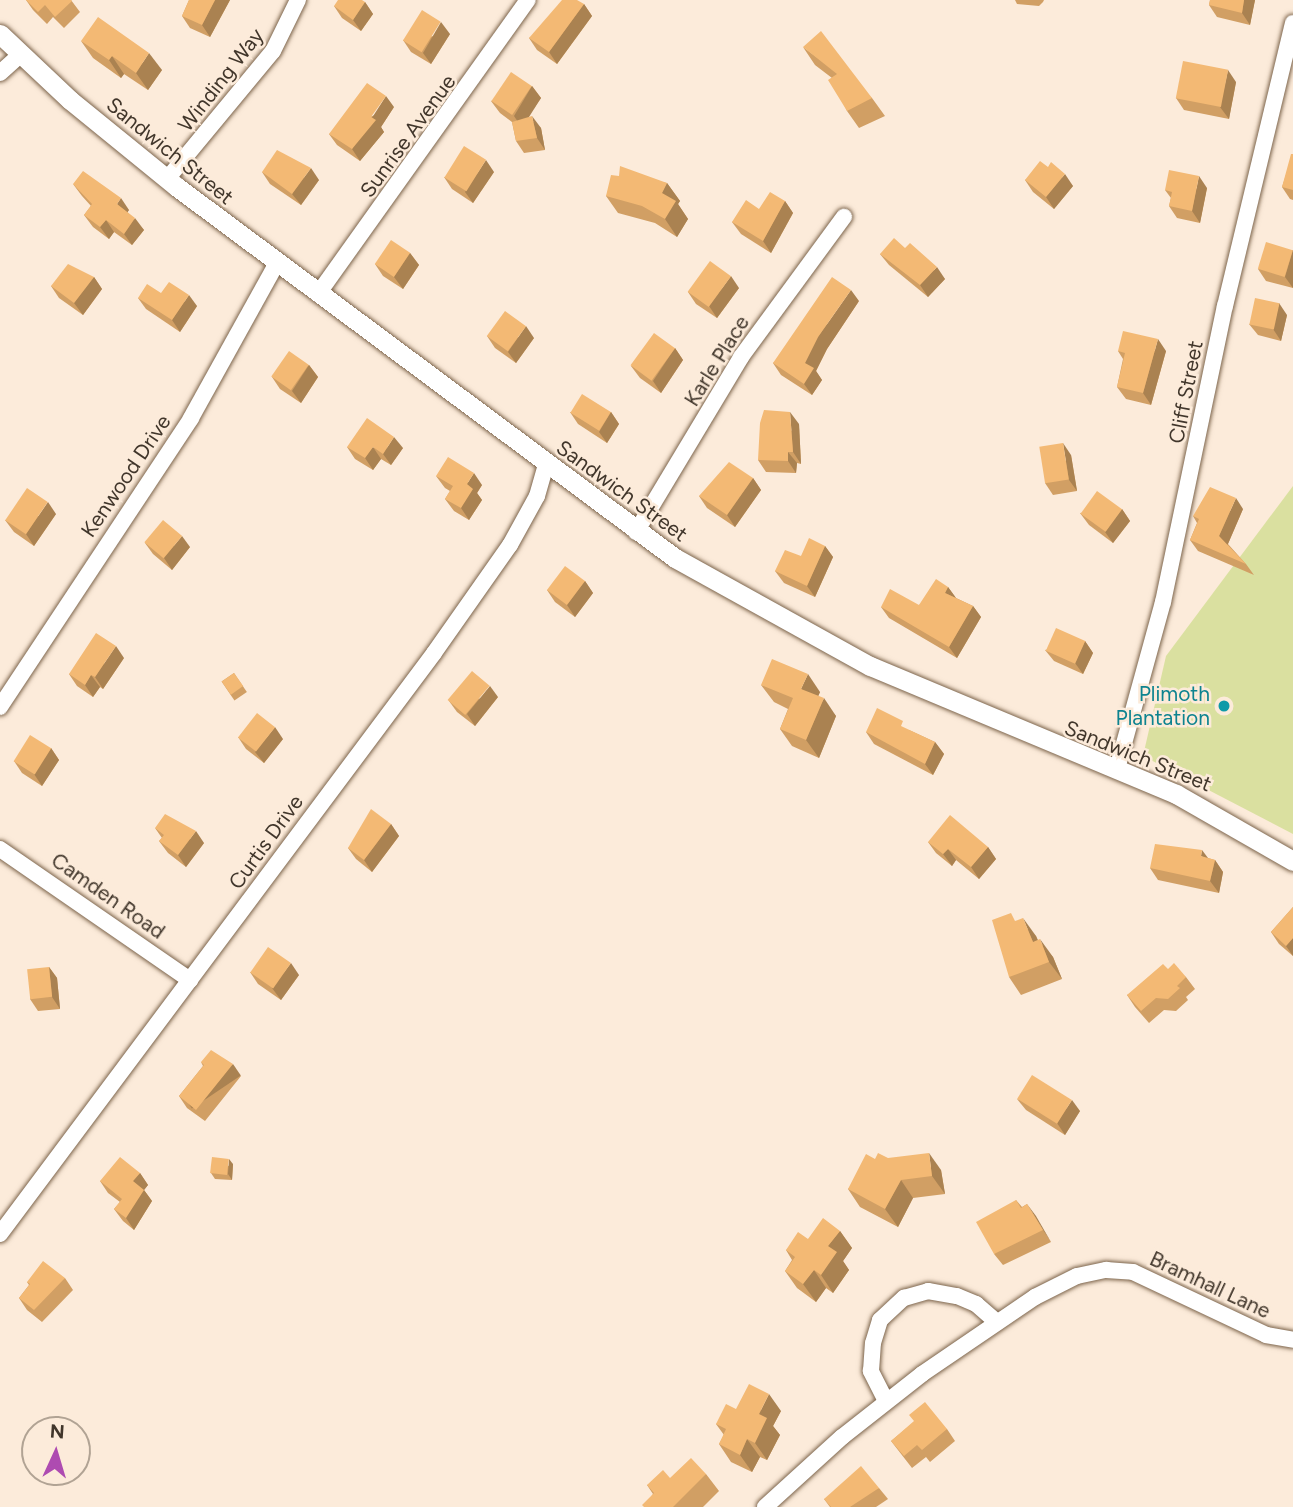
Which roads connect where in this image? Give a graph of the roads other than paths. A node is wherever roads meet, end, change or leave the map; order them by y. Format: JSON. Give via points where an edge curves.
{"nodes":[{"id":1,"x":298,"y":0,"type":"edge"},
{"id":2,"x":528,"y":0,"type":"edge"},
{"id":3,"x":1293,"y":23,"type":"edge"},
{"id":4,"x":0,"y":34,"type":"edge"},
{"id":5,"x":21,"y":54,"type":"junction"},
{"id":6,"x":0,"y":73,"type":"edge"},
{"id":7,"x":167,"y":179,"type":"junction"},
{"id":8,"x":844,"y":217,"type":"dead end"},
{"id":9,"x":277,"y":263,"type":"junction"},
{"id":10,"x":318,"y":294,"type":"junction"},
{"id":11,"x":546,"y":465,"type":"junction"},
{"id":12,"x":636,"y":532,"type":"junction"},
{"id":13,"x":0,"y":706,"type":"edge"},
{"id":14,"x":1117,"y":769,"type":"junction"},
{"id":15,"x":0,"y":849,"type":"edge"},
{"id":16,"x":1293,"y":861,"type":"edge"},
{"id":17,"x":190,"y":980,"type":"junction"},
{"id":18,"x":0,"y":1234,"type":"edge"},
{"id":19,"x":997,"y":1322,"type":"junction"},
{"id":20,"x":1293,"y":1340,"type":"edge"},
{"id":21,"x":886,"y":1401,"type":"junction"},
{"id":22,"x":765,"y":1507,"type":"edge"}],
"edges":[{"from":1,"to":7,"type":"street","name":"Winding Way","via":[[274,51]]},
{"from":2,"to":10,"type":"street","name":"Sunrise Avenue"},
{"from":3,"to":14,"type":"street","name":"Cliff Street","via":[[1225,306],[1163,602]]},
{"from":4,"to":5,"type":"street","name":"Sandwich Street"},
{"from":5,"to":6,"type":"street"},
{"from":5,"to":7,"type":"street","name":"Sandwich Street"},
{"from":7,"to":9,"type":"street","name":"Sandwich Street"},
{"from":8,"to":12,"type":"street","name":"Karle Place","via":[[741,357]]},
{"from":9,"to":10,"type":"street","name":"Sandwich Street"},
{"from":9,"to":13,"type":"street","name":"Kenwood Drive","via":[[191,418]]},
{"from":10,"to":11,"type":"street","name":"Sandwich Street"},
{"from":11,"to":12,"type":"street","name":"Sandwich Street"},
{"from":11,"to":17,"type":"street","name":"Curtis Drive","via":[[537,496],[510,545]]},
{"from":12,"to":14,"type":"street","name":"Sandwich Street","via":[[738,596],[852,657],[990,720]]},
{"from":14,"to":16,"type":"street","name":"Sandwich Street","via":[[1214,812]]},
{"from":15,"to":17,"type":"street","name":"Camden Road"},
{"from":17,"to":18,"type":"street","name":"Curtis Drive"},
{"from":19,"to":20,"type":"street","name":"Bramhall Lane","via":[[1077,1276],[1107,1270],[1133,1272],[1266,1335]]},
{"from":19,"to":21,"type":"street","name":"Bramhall Lane"},
{"from":19,"to":21,"type":"street","via":[[976,1304],[957,1296],[928,1291],[904,1298],[880,1320],[873,1343],[872,1371]]},
{"from":21,"to":22,"type":"street","name":"Bramhall Lane"}]}
